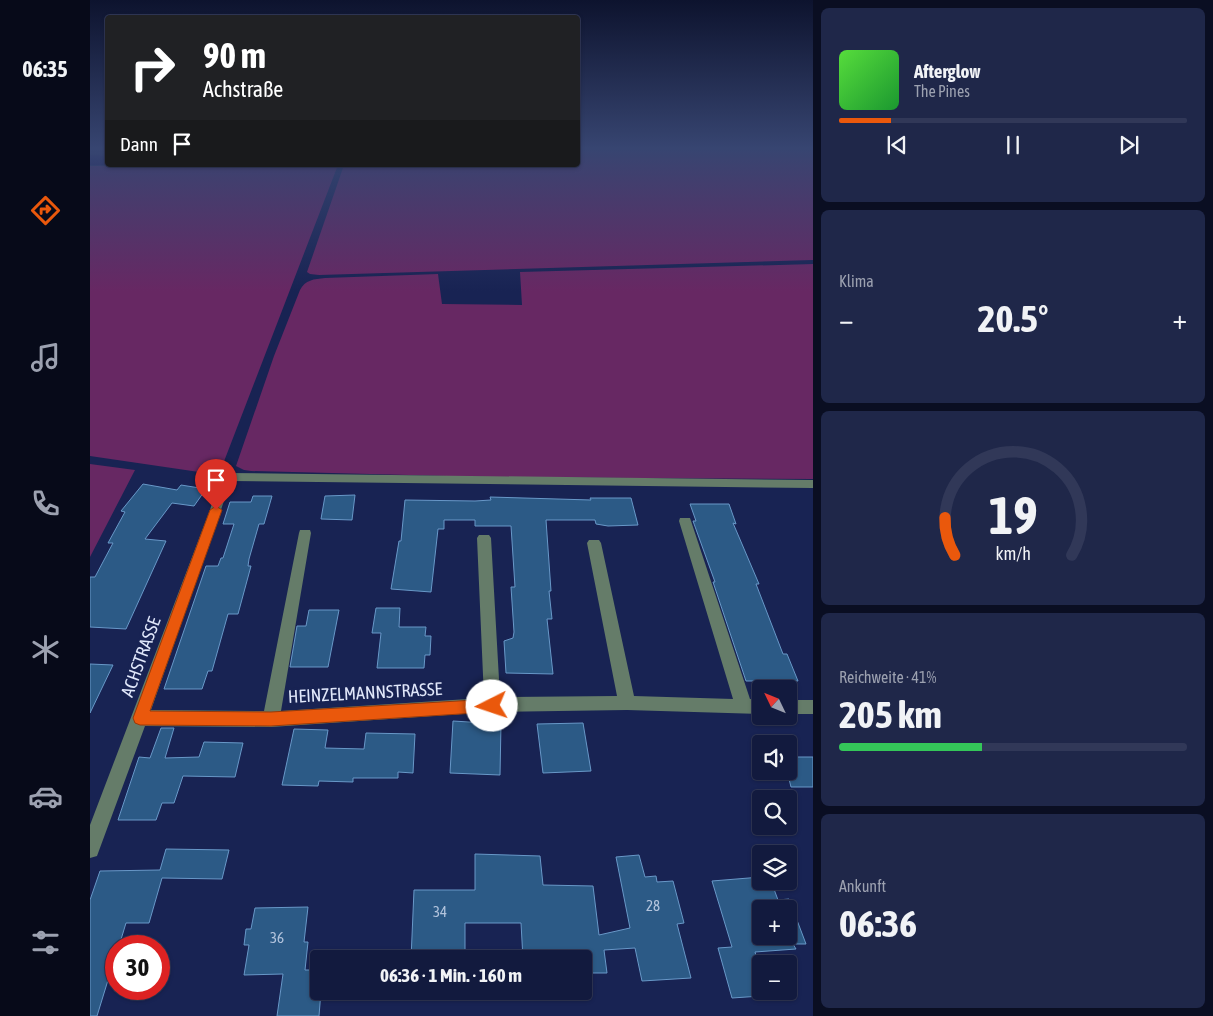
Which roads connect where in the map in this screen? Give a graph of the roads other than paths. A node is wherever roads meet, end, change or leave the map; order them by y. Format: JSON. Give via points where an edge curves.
{"nodes":[{"id":1,"x":813,"y":484,"type":"edge"},
{"id":2,"x":686,"y":521,"type":"dead end"},
{"id":3,"x":306,"y":533,"type":"dead end"},
{"id":4,"x":484,"y":538,"type":"dead end"},
{"id":5,"x":594,"y":542,"type":"dead end"},
{"id":6,"x":627,"y":703,"type":"junction"},
{"id":7,"x":492,"y":706,"type":"junction"},
{"id":8,"x":744,"y":707,"type":"junction"},
{"id":9,"x":752,"y":707,"type":"edge"},
{"id":10,"x":798,"y":707,"type":"edge"},
{"id":11,"x":813,"y":707,"type":"edge"},
{"id":12,"x":140,"y":718,"type":"junction"},
{"id":13,"x":271,"y":719,"type":"junction"},
{"id":14,"x":90,"y":848,"type":"edge"}],
"edges":[{"from":1,"to":12,"type":"street","name":"ACHSTRASSE","via":[[226,477]]},
{"from":2,"to":8,"type":"street"},
{"from":3,"to":13,"type":"street","name":"HEINZELMANNSTRASSE"},
{"from":4,"to":7,"type":"street"},
{"from":5,"to":6,"type":"street"},
{"from":6,"to":7,"type":"street","name":"HEINZELMANNSTRASSE"},
{"from":6,"to":8,"type":"street","name":"HEINZELMANNSTRASSE"},
{"from":7,"to":13,"type":"street","name":"HEINZELMANNSTRASSE"},
{"from":8,"to":9,"type":"street","name":"HEINZELMANNSTRASSE"},
{"from":10,"to":11,"type":"street"},
{"from":12,"to":13,"type":"street","name":"HEINZELMANNSTRASSE"},
{"from":12,"to":14,"type":"street","name":"ACHSTRASSE"}]}
